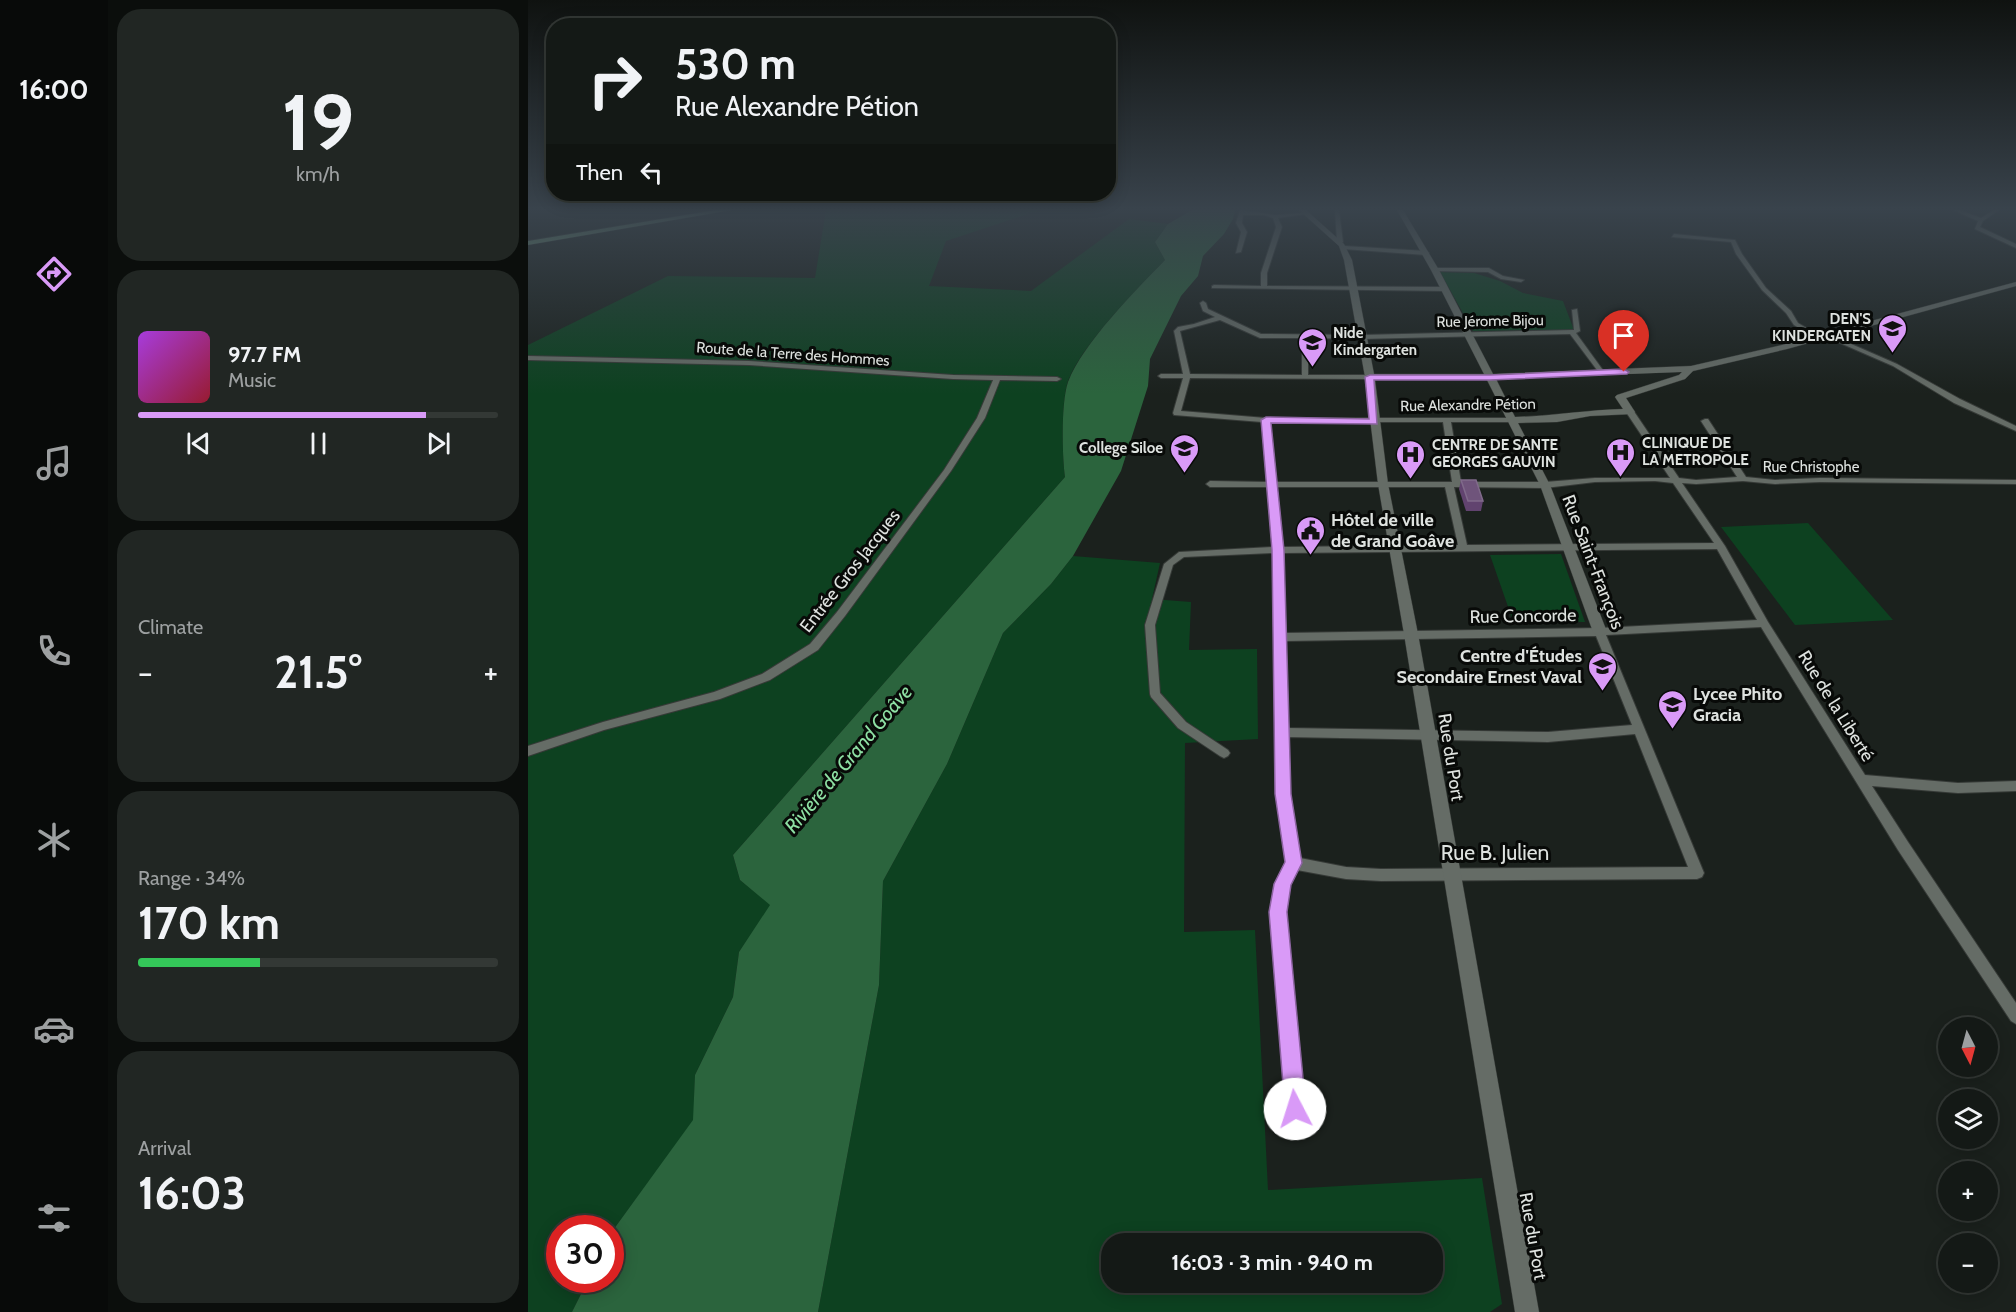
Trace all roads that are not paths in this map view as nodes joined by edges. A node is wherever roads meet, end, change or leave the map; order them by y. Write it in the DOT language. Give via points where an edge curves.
graph roads {
  1 [pos="1265,271"];
  2 [pos="1348,271"];
  3 [pos="1436,271"];
  4 [pos="1491,271"];
  5 [pos="1751,271"];
  6 [pos="1521,280"];
  7 [pos="2016,284"];
  8 [pos="1214,287"];
  9 [pos="1264,288"];
  10 [pos="1445,289"];
  11 [pos="1352,290"];
  12 [pos="1203,303"];
  13 [pos="1575,310"];
  14 [pos="1222,317"];
  15 [pos="1572,332"];
  16 [pos="1469,335"];
  17 [pos="1822,336"];
  18 [pos="1305,337"];
  19 [pos="1361,337"];
  20 [pos="528,358"];
  21 [pos="1691,369"];
  22 [pos="1602,373"];
  23 [pos="1161,376"];
  24 [pos="1305,376"];
  25 [pos="1187,377"];
  26 [pos="1370,377"];
  27 [pos="1490,377"];
  28 [pos="997,379"];
  29 [pos="1057,379"];
  30 [pos="1630,412"];
  31 [pos="1266,420"];
  32 [pos="1512,420"];
  33 [pos="1447,421"];
  34 [pos="1705,421"];
  35 [pos="1374,422"];
  36 [pos="2016,429"];
  37 [pos="1743,479"];
  38 [pos="1675,480"];
  39 [pos="2016,482"];
  40 [pos="1210,484"];
  41 [pos="1273,484"];
  42 [pos="1383,484"];
  43 [pos="1453,485"];
  44 [pos="1545,485"];
  45 [pos="1720,546"];
  46 [pos="1463,547"];
  47 [pos="1395,548"];
  48 [pos="1569,548"];
  49 [pos="1278,550"];
  50 [pos="1764,623"];
  51 [pos="1600,632"];
  52 [pos="1411,634"];
  53 [pos="1282,637"];
  54 [pos="1638,729"];
  55 [pos="1283,732"];
  56 [pos="1428,734"];
  57 [pos="528,751"];
  58 [pos="1224,753"];
  59 [pos="1861,780"];
  60 [pos="2016,786"];
  61 [pos="1294,863"];
  62 [pos="1451,873"];
  63 [pos="1697,873"];
  64 [pos="2016,1016"];
  65 [pos="1295,1109"];
  66 [pos="1527,1312"];
  1 -- 9 [label="street"];
  2 -- 11 [label="street, Rue du Port"];
  3 -- 10 [label="street, Rue Saint-François"];
  4 -- 6 [label="street" via="1501,278"];
  5 -- 17 [label="street" via="1776,303 1790,312 1796,324"];
  7 -- 17 [label="street"];
  8 -- 9 [label="street"];
  9 -- 11 [label="street"];
  10 -- 11 [label="street"];
  10 -- 16 [label="street, Rue Saint-François"];
  11 -- 19 [label="street, Rue du Port"];
  12 -- 14 [label="street, Rue Jérome Bijou" via="1205,310"];
  13 -- 15 [label="street" via="1577,331"];
  14 -- 18 [label="street, Rue Jérome Bijou" via="1260,336"];
  14 -- 25 [label="street" via="1177,331"];
  15 -- 16 [label="street, Rue Jérome Bijou"];
  15 -- 22 [label="street"];
  16 -- 19 [label="street, Rue Jérome Bijou"];
  16 -- 27 [label="street, Rue Saint-François"];
  17 -- 21 [label="street"];
  17 -- 36 [label="street" via="1895,365"];
  18 -- 19 [label="street, Rue Jérome Bijou"];
  18 -- 24 [label="street"];
  19 -- 26 [label="street, Rue du Port"];
  20 -- 28 [label="street, Route de la Terre des Hommes" via="748,363"];
  21 -- 22 [label="street"];
  21 -- 30 [label="street" via="1682,377 1620,397"];
  22 -- 27 [label="street"];
  23 -- 25 [label="street"];
  24 -- 25 [label="street"];
  24 -- 26 [label="street"];
  25 -- 31 [label="street, Rue Alexandre Pétion" via="1177,412"];
  26 -- 27 [label="street"];
  26 -- 35 [label="street, Rue du Port"];
  27 -- 32 [label="street, Rue Saint-François"];
  28 -- 29 [label="street, Route de la Terre des Hommes"];
  28 -- 57 [label="street, Entrée Gros Jacques" via="981,418 947,471 814,646 766,677 716,696"];
  30 -- 32 [label="street, Rue Alexandre Pétion"];
  30 -- 38 [label="street, Rue de la Liberté"];
  31 -- 35 [label="street, Rue Alexandre Pétion"];
  31 -- 41 [label="street"];
  32 -- 33 [label="street, Rue Alexandre Pétion"];
  32 -- 44 [label="street, Rue Saint-François"];
  33 -- 35 [label="street, Rue Alexandre Pétion"];
  33 -- 43 [label="street"];
  34 -- 37 [label="street"];
  35 -- 42 [label="street, Rue du Port"];
  37 -- 38 [label="street, Rue Christophe"];
  37 -- 39 [label="street, Rue Christophe"];
  38 -- 44 [label="street, Rue Christophe" via="1595,480"];
  38 -- 45 [label="street, Rue de la Liberté"];
  40 -- 41 [label="street, Rue Christophe"];
  41 -- 42 [label="street, Rue Christophe"];
  41 -- 49 [label="street"];
  42 -- 43 [label="street, Rue Christophe"];
  42 -- 47 [label="street, Rue du Port"];
  43 -- 44 [label="street, Rue Christophe"];
  43 -- 46 [label="street"];
  44 -- 48 [label="street, Rue Saint-François"];
  45 -- 48 [label="street"];
  45 -- 50 [label="street, Rue de la Liberté"];
  46 -- 47 [label="street"];
  46 -- 48 [label="street"];
  47 -- 49 [label="street"];
  47 -- 52 [label="street, Rue du Port"];
  48 -- 51 [label="street, Rue Saint-François"];
  49 -- 53 [label="street"];
  49 -- 58 [label="street" via="1182,554 1169,564 1150,626 1155,694 1182,726"];
  50 -- 51 [label="street, Rue Concorde"];
  50 -- 59 [label="street, Rue de la Liberté"];
  51 -- 52 [label="street, Rue Concorde"];
  51 -- 54 [label="street, Rue Saint-François"];
  52 -- 53 [label="street, Rue Concorde"];
  52 -- 56 [label="street, Rue du Port"];
  53 -- 55 [label="street"];
  54 -- 56 [label="street" via="1548,737"];
  54 -- 63 [label="street, Rue Saint-François"];
  55 -- 56 [label="street"];
  55 -- 61 [label="street" via="1283,794"];
  56 -- 62 [label="street, Rue du Port"];
  59 -- 60 [label="street" via="1959,788"];
  59 -- 64 [label="street, Rue de la Liberté"];
  61 -- 62 [label="street, Rue B. Julien" via="1346,873"];
  61 -- 65 [label="street" via="1282,884 1278,912"];
  62 -- 63 [label="street, Rue B. Julien"];
  62 -- 66 [label="street, Rue du Port"];
}
